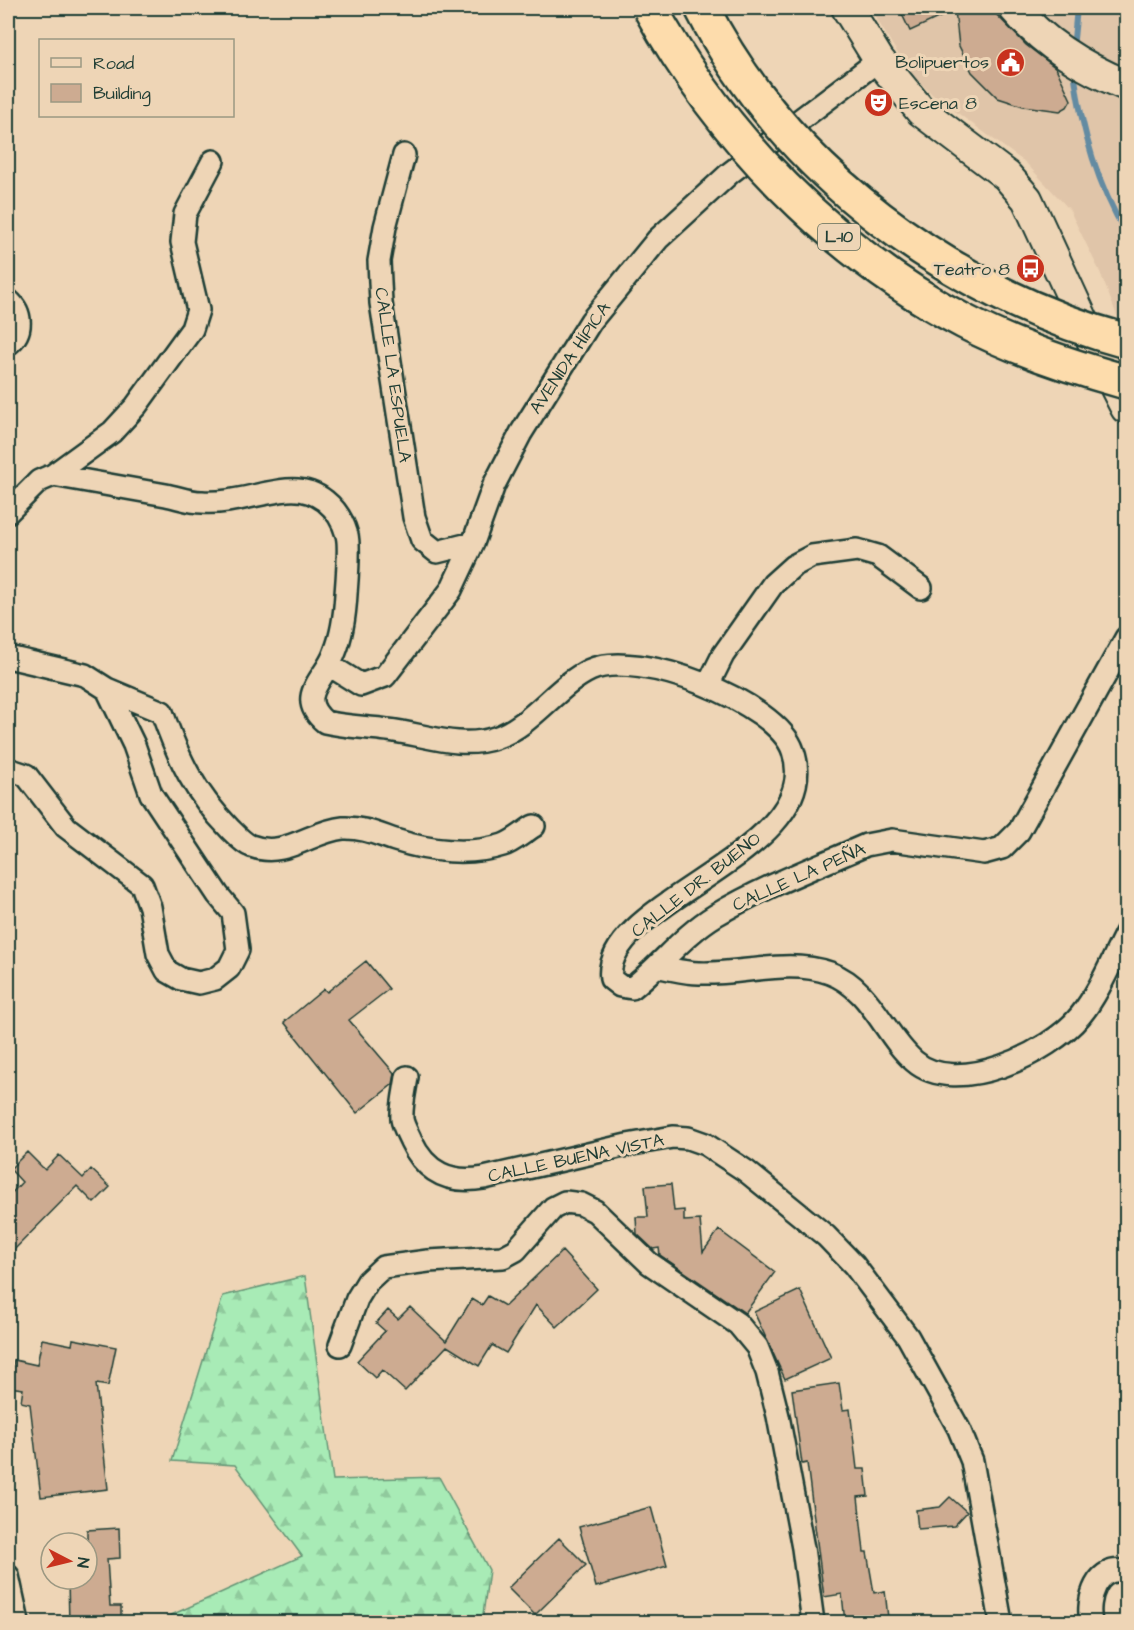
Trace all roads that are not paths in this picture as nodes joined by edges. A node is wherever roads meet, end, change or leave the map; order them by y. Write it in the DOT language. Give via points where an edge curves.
graph roads {
  1 [pos="650,8"];
  2 [pos="702,8"];
  3 [pos="847,8"];
  4 [pos="1014,8"];
  5 [pos="879,60"];
  6 [pos="1113,79"];
  7 [pos="404,155"];
  8 [pos="213,161"];
  9 [pos="8,300"];
  10 [pos="1126,341"];
  11 [pos="8,344"];
  12 [pos="1126,382"];
  13 [pos="1126,408"];
  14 [pos="53,475"];
  15 [pos="8,512"];
  16 [pos="473,543"];
  17 [pos="921,588"];
  18 [pos="1126,638"];
  19 [pos="8,657"];
  20 [pos="329,665"];
  21 [pos="708,685"];
  22 [pos="107,689"];
  23 [pos="8,769"];
  24 [pos="534,826"];
  25 [pos="1126,933"];
  26 [pos="659,967"];
  27 [pos="407,1077"];
  28 [pos="339,1345"];
  29 [pos="1126,1572"];
  30 [pos="8,1576"];
  31 [pos="18,1623"];
  32 [pos="813,1623"];
  33 [pos="1001,1623"];
  34 [pos="1091,1623"];
  1 -- 12 [label="highway, L-10, bridge" via="709,101 808,210 839,237 963,322 1013,344"];
  2 -- 10 [label="highway, L-10, bridge" via="732,60 775,116 835,182 946,264 1004,297 1079,329"];
  3 -- 5 [label="street"];
  4 -- 6 [label="street" via="1054,47"];
  5 -- 13 [label="street" via="921,111 1007,177 1027,199"];
  5 -- 16 [label="street, AVENIDA HÍPICA" via="730,173 658,239 591,321 557,373 494,485"];
  7 -- 16 [label="street, CALLE LA ESPUELA" via="379,261 381,303 414,517 422,540 438,552"];
  8 -- 14 [label="street" via="184,214 182,242 198,310 192,329 136,406 111,432"];
  9 -- 11 [label="street" via="16,308 20,326"];
  14 -- 15 [label="street" via="39,481"];
  14 -- 20 [label="street" via="200,502 234,501 287,490 305,490 320,496 332,506 347,535 346,593 335,653"];
  16 -- 20 [label="street, AVENIDA HÍPICA" via="451,590 385,676 361,685"];
  17 -- 21 [label="street" via="878,556 857,550 812,556 773,584 723,654"];
  18 -- 26 [label="street, CALLE LA PEÑA" via="1018,831 1002,848 984,853 892,840 867,845 715,916 669,953"];
  19 -- 22 [label="street" via="85,675"];
  20 -- 21 [label="street, CALLE DR. BUENO" via="310,703 325,722 465,743 495,738 519,727 591,670 633,667"];
  21 -- 26 [label="street, CALLE DR. BUENO" via="773,722 790,742 798,764 796,786 787,804 753,844 633,932 614,953 609,967 611,979 632,988"];
  22 -- 23 [label="street" via="134,745 151,794 233,913 238,950 229,968 215,979 199,983 167,971 158,954 142,885 66,827 26,775"];
  22 -- 24 [label="street" via="162,712 180,761 211,809 250,846 292,847 342,828 370,830 428,848 461,852 504,845"];
  25 -- 26 [label="street" via="1080,1017 1049,1041 1000,1068 963,1077 915,1063 875,1009 831,974 768,968 699,973"];
  27 -- 33 [label="street, CALLE BUENA VISTA" via="402,1121 419,1156 441,1175 464,1181 627,1145 688,1138 705,1144 746,1172 826,1236 854,1265 902,1328 959,1429 972,1461"];
  28 -- 32 [label="street" via="357,1299 383,1267 503,1257 516,1250 553,1208 565,1202 595,1211 649,1263 738,1324 757,1347 778,1416"];
  29 -- 34 [label="street" via="1108,1573 1095,1584 1090,1599"];
  30 -- 31 [label="street"];
}
